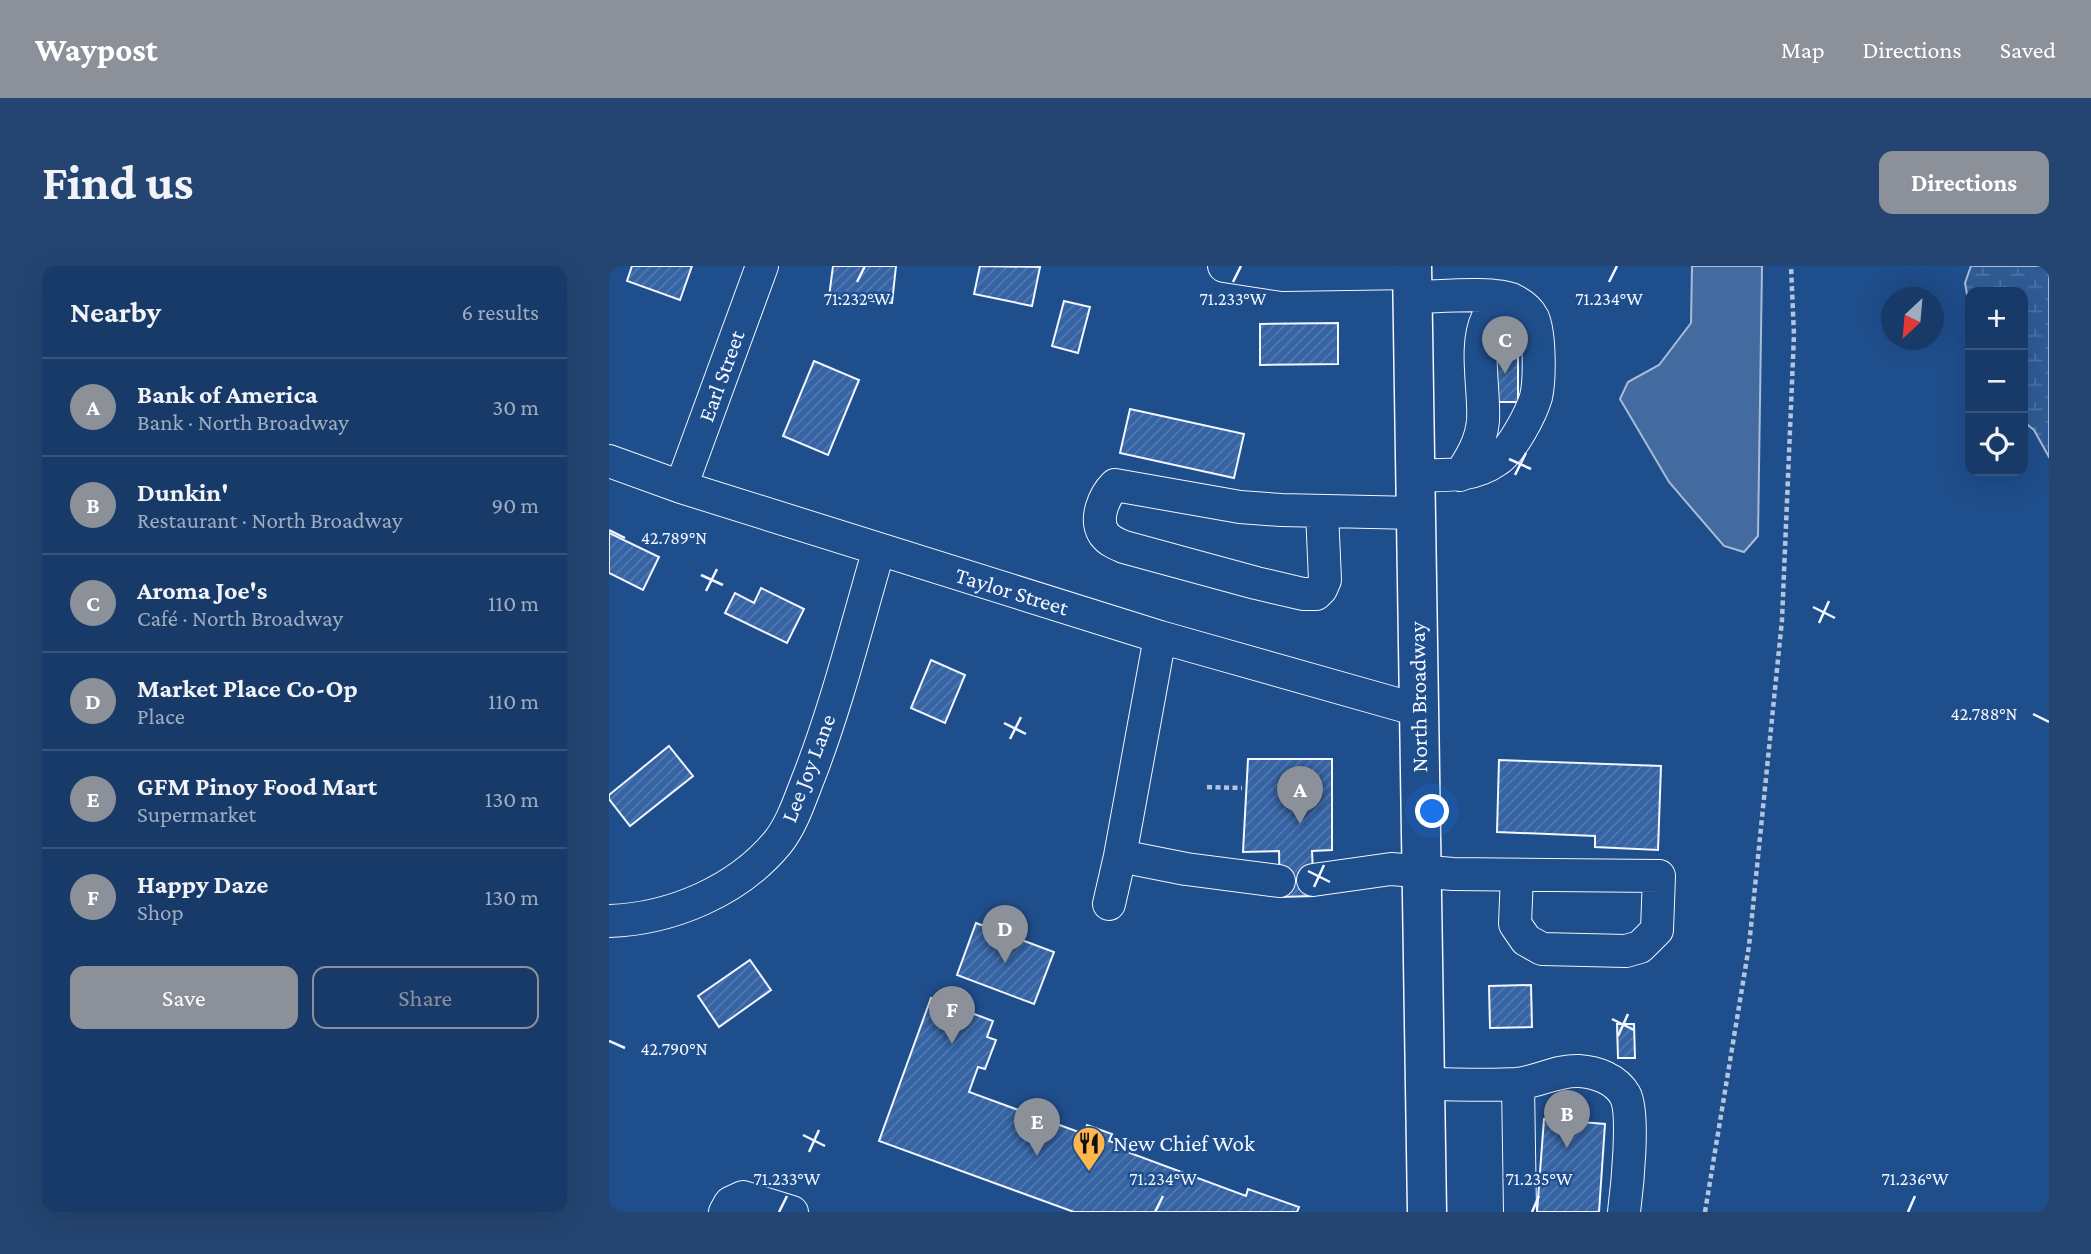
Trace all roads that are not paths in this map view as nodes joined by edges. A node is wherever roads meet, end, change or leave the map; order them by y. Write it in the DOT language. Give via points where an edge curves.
graph roads {
  1 [pos="762,266"];
  2 [pos="1224,266"];
  3 [pos="1412,279"];
  4 [pos="1511,299"];
  5 [pos="609,461"];
  6 [pos="1415,475"];
  7 [pos="1460,475"];
  8 [pos="681,487"];
  9 [pos="1322,512"];
  10 [pos="1416,513"];
  11 [pos="879,549"];
  12 [pos="1160,637"];
  13 [pos="1418,710"];
  14 [pos="1120,856"];
  15 [pos="1422,872"];
  16 [pos="1517,875"];
  17 [pos="1314,880"];
  18 [pos="1279,881"];
  19 [pos="1109,904"];
  20 [pos="609,921"];
  21 [pos="1425,1084"];
  22 [pos="1518,1084"];
  23 [pos="725,1212"];
  24 [pos="792,1212"];
  25 [pos="1427,1212"];
  26 [pos="1520,1212"];
  27 [pos="1624,1212"];
  1 -- 8 [label="street, Earl Street"];
  2 -- 3 [label="street" via="1283,275"];
  3 -- 4 [label="street"];
  3 -- 6 [label="main road, North Broadway"];
  4 -- 7 [label="street" via="1499,304 1486,320 1482,429"];
  4 -- 7 [label="street" via="1532,315 1537,327 1537,394 1500,458 1477,472"];
  5 -- 8 [label="street, Taylor Street"];
  6 -- 7 [label="street"];
  6 -- 10 [label="main road, North Broadway"];
  8 -- 11 [label="street, Taylor Street"];
  9 -- 9 [label="street" via="1240,506 1115,485 1104,502 1100,524 1103,533 1124,547 1315,594 1325,580"];
  9 -- 10 [label="street"];
  10 -- 13 [label="main road, North Broadway"];
  11 -- 12 [label="street, Taylor Street"];
  11 -- 20 [label="street, Lee Joy Lane" via="819,749 779,841 741,877 708,896 648,917"];
  12 -- 13 [label="street, Taylor Street"];
  12 -- 14 [label="street"];
  13 -- 15 [label="main road, North Broadway"];
  14 -- 18 [label="street"];
  14 -- 19 [label="street"];
  15 -- 16 [label="street"];
  15 -- 17 [label="street" via="1391,869"];
  15 -- 21 [label="main road, North Broadway"];
  16 -- 16 [label="street" via="1659,876 1657,930 1640,947 1626,951 1542,949 1525,940 1515,924"];
  21 -- 22 [label="street"];
  21 -- 25 [label="main road, North Broadway"];
  22 -- 26 [label="street"];
  22 -- 27 [label="street" via="1578,1071 1599,1074 1626,1096"];
  23 -- 24 [label="street" via="730,1203 743,1197"];
}
